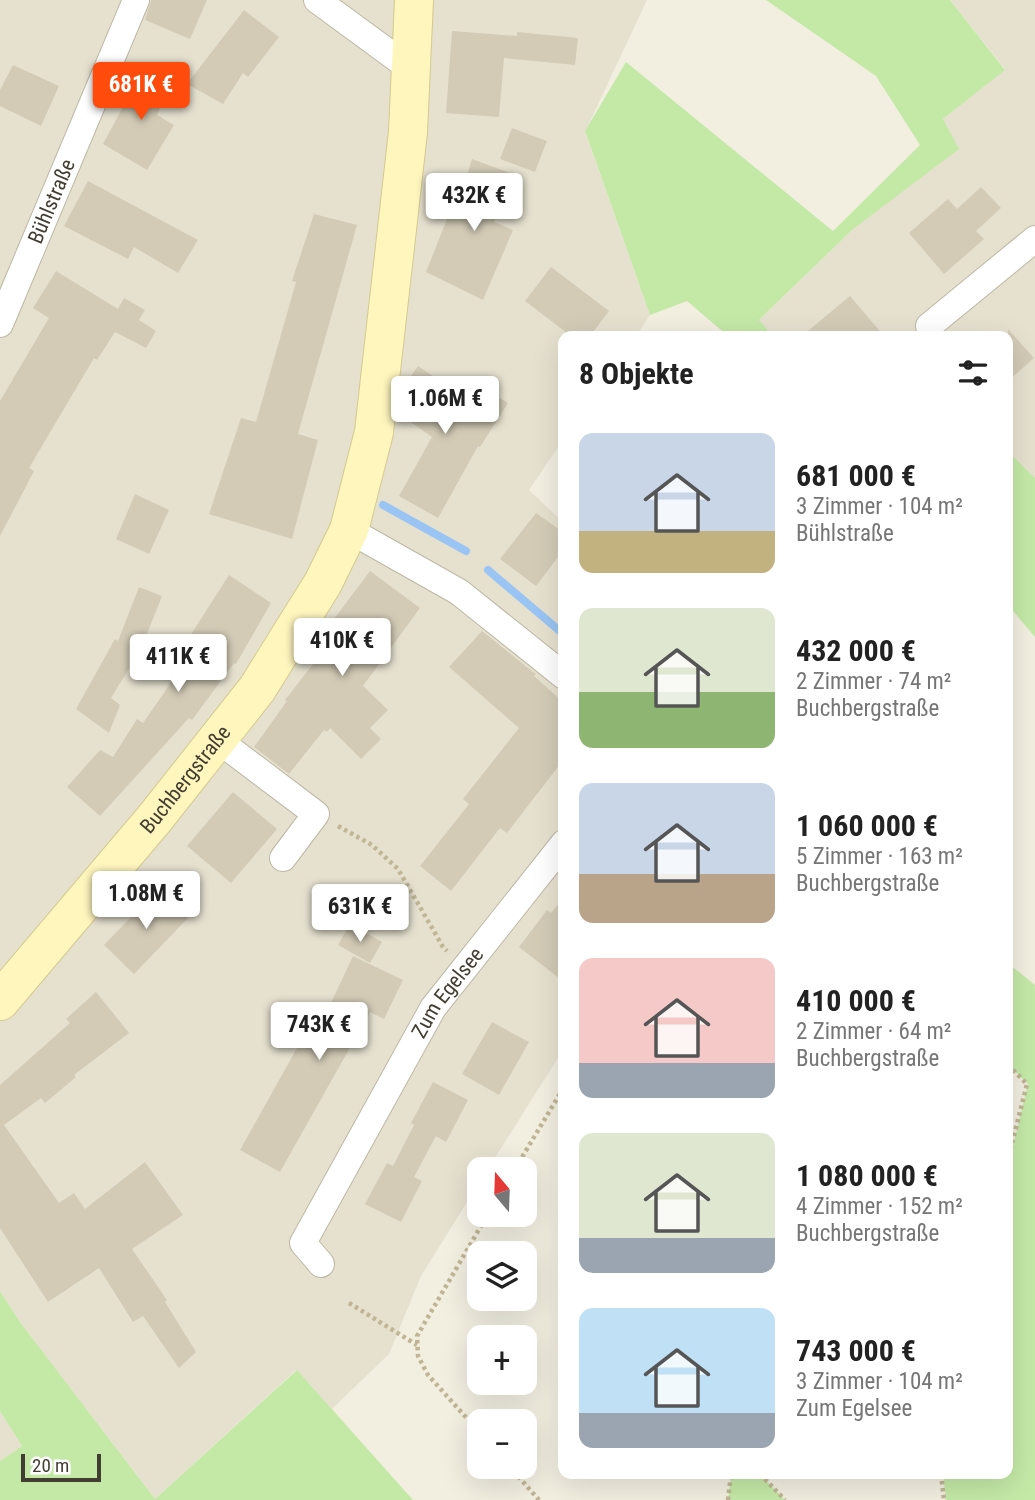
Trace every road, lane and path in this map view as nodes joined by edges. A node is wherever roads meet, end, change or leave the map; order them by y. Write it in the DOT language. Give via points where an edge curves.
graph roads {
  1 [pos="136,0"];
  2 [pos="317,0"];
  3 [pos="414,0"];
  4 [pos="411,69"];
  5 [pos="1035,239"];
  6 [pos="0,324"];
  7 [pos="929,326"];
  8 [pos="349,530"];
  9 [pos="558,671"];
  10 [pos="218,740"];
  11 [pos="316,814"];
  12 [pos="558,851"];
  13 [pos="283,858"];
  14 [pos="466,966"];
  15 [pos="0,1001"];
  16 [pos="1013,1070"];
  17 [pos="558,1097"];
  18 [pos="1013,1139"];
  19 [pos="522,1157"];
  20 [pos="480,1227"];
  21 [pos="321,1264"];
  22 [pos="349,1303"];
  23 [pos="418,1346"];
  24 [pos="467,1418"];
  25 [pos="520,1479"];
  26 [pos="730,1479"];
  27 [pos="765,1479"];
  28 [pos="942,1479"];
  29 [pos="538,1500"];
  30 [pos="728,1500"];
  31 [pos="785,1500"];
  32 [pos="944,1500"];
  1 -- 6 [label="street, Bühlstraße"];
  2 -- 4 [label="street"];
  3 -- 4 [label="main road, Buchbergstraße"];
  4 -- 8 [label="main road, Buchbergstraße" via="374,432"];
  5 -- 7 [label="street"];
  8 -- 9 [label="street" via="460,592"];
  8 -- 10 [label="main road, Buchbergstraße" via="323,583 257,689"];
  10 -- 11 [label="street"];
  10 -- 15 [label="main road, Buchbergstraße"];
  11 -- 13 [label="street"];
  11 -- 14 [label="path" via="372,845 398,869 443,947"];
  12 -- 14 [label="street, Zum Egelsee"];
  14 -- 21 [label="street, Zum Egelsee" via="433,1008 303,1243"];
  16 -- 18 [label="path" via="1027,1084"];
  17 -- 19 [label="path"];
  20 -- 23 [label="path" via="417,1336"];
  22 -- 23 [label="path"];
  23 -- 24 [label="path" via="428,1375"];
  25 -- 29 [label="path"];
  26 -- 30 [label="path"];
  27 -- 31 [label="path"];
  28 -- 32 [label="path"];
}
